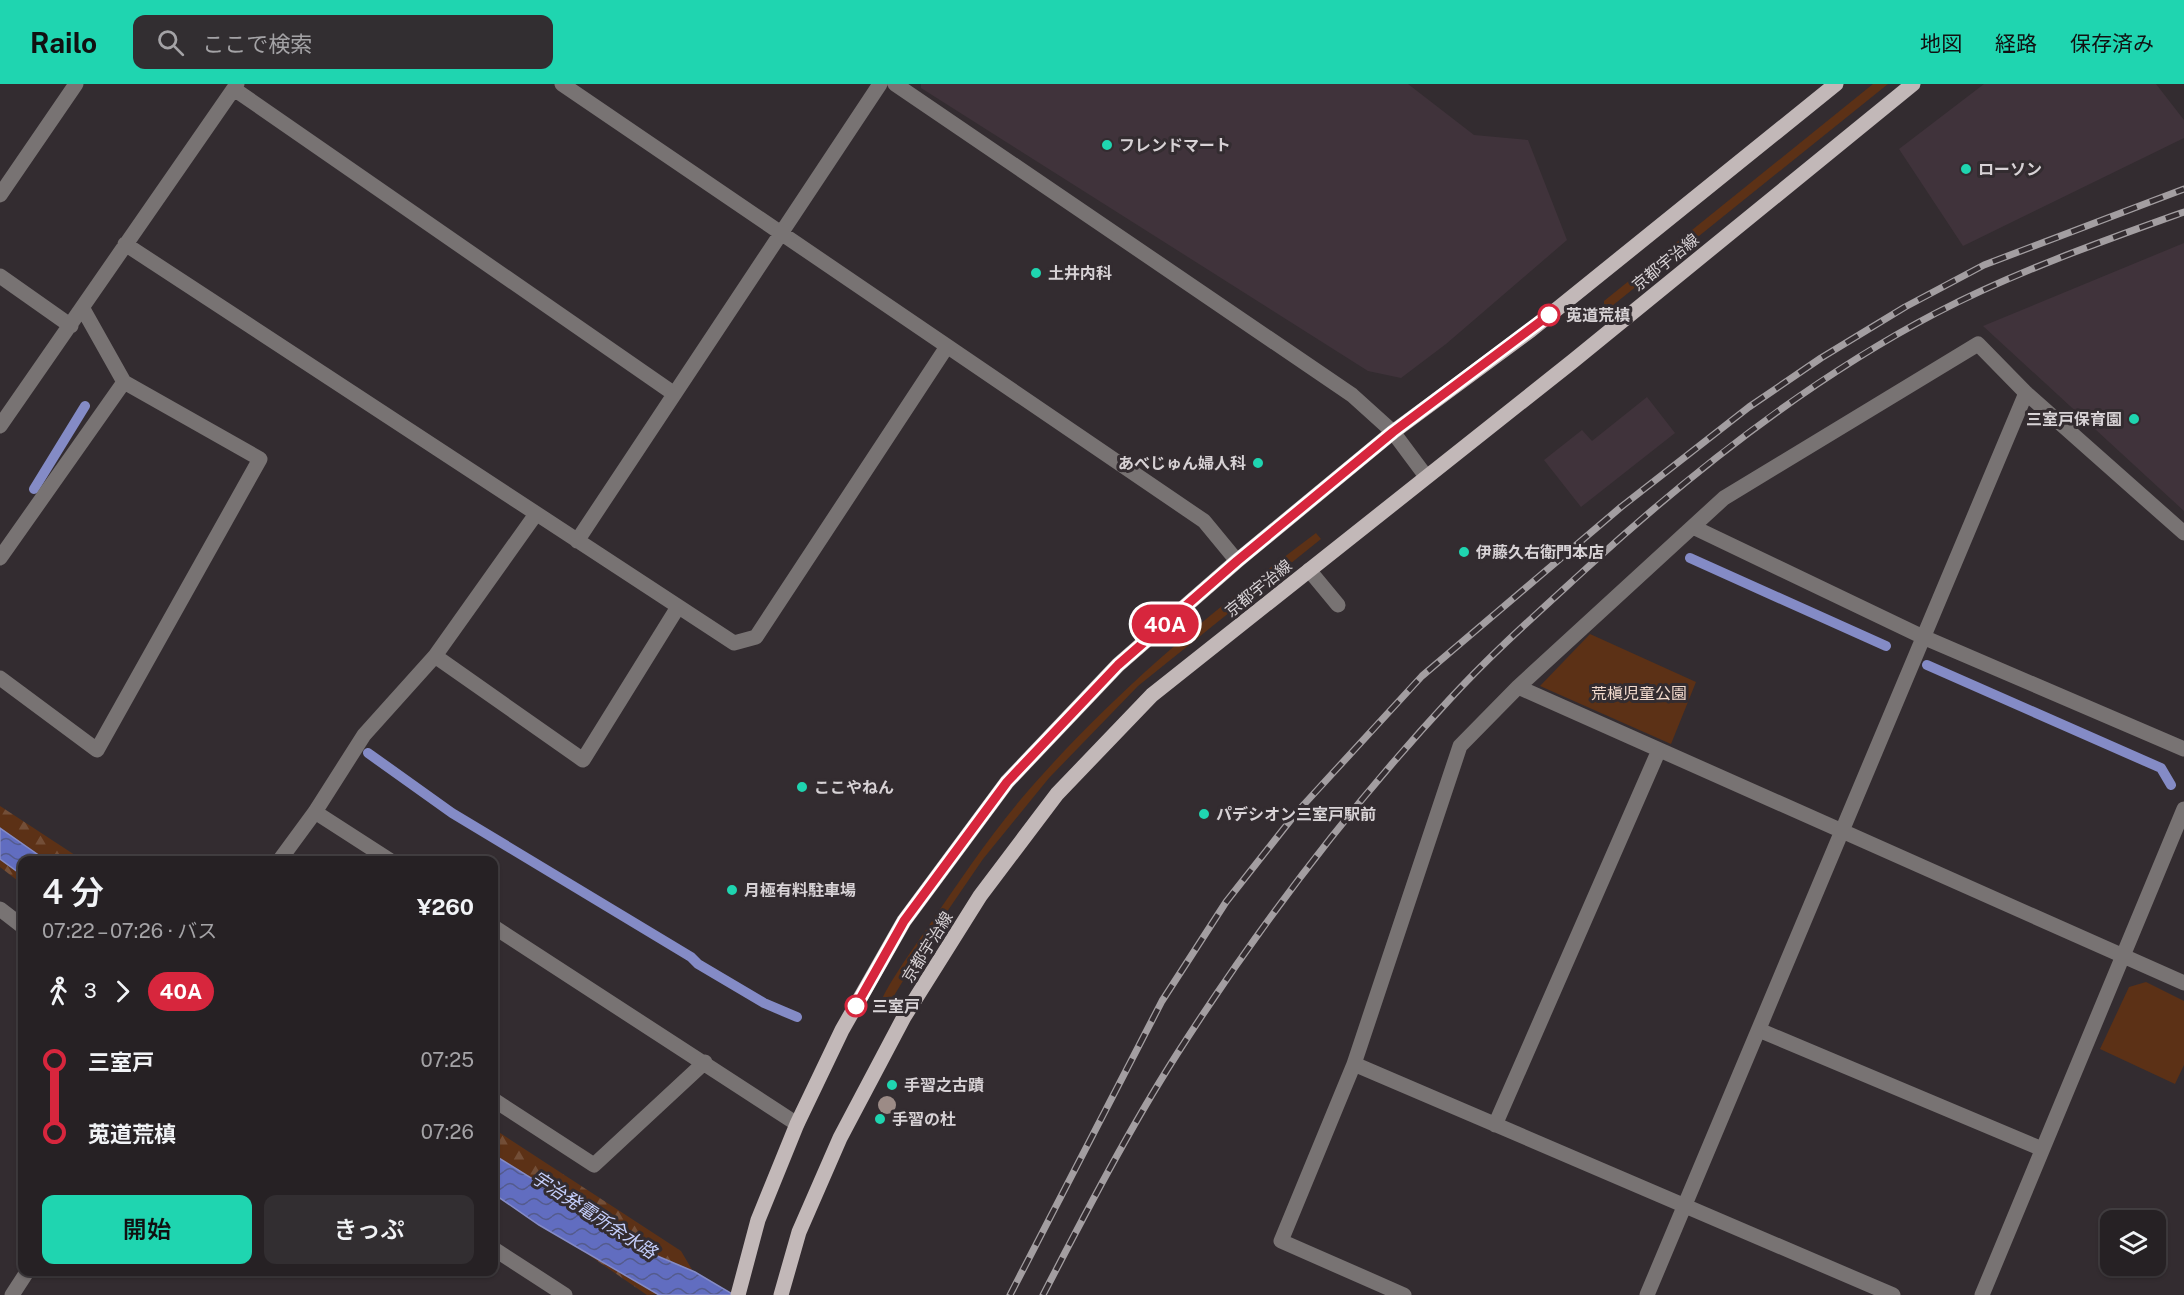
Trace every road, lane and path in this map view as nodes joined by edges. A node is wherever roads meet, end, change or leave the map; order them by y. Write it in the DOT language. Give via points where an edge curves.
graph roads {
  1 [pos="76,84"];
  2 [pos="562,84"];
  3 [pos="880,84"];
  4 [pos="895,84"];
  5 [pos="1836,84"];
  6 [pos="1913,84"];
  7 [pos="236,87"];
  8 [pos="0,195"];
  9 [pos="783,232"];
  10 [pos="125,244"];
  11 [pos="0,276"];
  12 [pos="82,309"];
  13 [pos="71,326"];
  14 [pos="946,348"];
  15 [pos="124,382"];
  16 [pos="673,393"];
  17 [pos="2026,393"];
  18 [pos="0,426"];
  19 [pos="1393,432"];
  20 [pos="1425,475"];
  21 [pos="536,514"];
  22 [pos="1693,527"];
  23 [pos="2184,533"];
  24 [pos="577,542"];
  25 [pos="0,558"];
  26 [pos="1237,561"];
  27 [pos="1309,570"];
  28 [pos="1338,605"];
  29 [pos="678,607"];
  30 [pos="1923,637"];
  31 [pos="435,656"];
  32 [pos="0,678"];
  33 [pos="1518,687"];
  34 [pos="2184,749"];
  35 [pos="1659,750"];
  36 [pos="2184,810"];
  37 [pos="315,812"];
  38 [pos="1842,831"];
  39 [pos="283,856"];
  40 [pos="383,856"];
  41 [pos="0,909"];
  42 [pos="18,923"];
  43 [pos="498,930"];
  44 [pos="2123,956"];
  45 [pos="2184,983"];
  46 [pos="1759,1030"];
  47 [pos="705,1062"];
  48 [pos="1354,1065"];
  49 [pos="498,1103"];
  50 [pos="797,1124"];
  51 [pos="1495,1125"];
  52 [pos="2042,1149"];
  53 [pos="1684,1206"];
  54 [pos="498,1252"];
  55 [pos="24,1276"];
  56 [pos="739,1289"];
  57 [pos="12,1295"];
  58 [pos="565,1295"];
  59 [pos="782,1295"];
  60 [pos="1404,1295"];
  61 [pos="1647,1295"];
  62 [pos="1893,1295"];
  63 [pos="1982,1295"];
  1 -- 8 [label="street"];
  2 -- 9 [label="street"];
  3 -- 9 [label="street"];
  4 -- 19 [label="street" via="1352,395"];
  5 -- 19 [label="main road, 京都宇治線" via="1531,330"];
  6 -- 20 [label="main road, 京都宇治線" via="1573,361"];
  7 -- 10 [label="street"];
  7 -- 16 [label="street"];
  9 -- 14 [label="street"];
  9 -- 16 [label="street"];
  10 -- 12 [label="street"];
  10 -- 21 [label="street"];
  11 -- 13 [label="street"];
  12 -- 13 [label="street"];
  12 -- 15 [label="street"];
  13 -- 18 [label="street"];
  14 -- 26 [label="street" via="1204,521"];
  14 -- 29 [label="street" via="756,637 734,644"];
  15 -- 25 [label="street"];
  15 -- 32 [label="street" via="260,459 97,750"];
  16 -- 24 [label="street"];
  17 -- 22 [label="street" via="1978,344 1724,498"];
  17 -- 23 [label="street"];
  17 -- 30 [label="street"];
  19 -- 20 [label="street"];
  19 -- 26 [label="main road, 京都宇治線"];
  20 -- 27 [label="main road, 京都宇治線"];
  21 -- 24 [label="street"];
  21 -- 31 [label="street"];
  22 -- 30 [label="street"];
  22 -- 33 [label="street"];
  24 -- 29 [label="street"];
  26 -- 50 [label="main road, 京都宇治線" via="1118,665 1007,782 904,921 842,1030"];
  27 -- 28 [label="street"];
  27 -- 59 [label="main road, 京都宇治線" via="1152,695 1057,795 980,896 904,1017 840,1138 800,1232"];
  29 -- 31 [label="street" via="583,760"];
  30 -- 34 [label="street"];
  30 -- 38 [label="street"];
  31 -- 37 [label="street" via="364,735"];
  33 -- 35 [label="street"];
  33 -- 48 [label="street" via="1460,746"];
  35 -- 38 [label="street"];
  35 -- 51 [label="street"];
  36 -- 44 [label="street"];
  37 -- 39 [label="street"];
  37 -- 40 [label="street"];
  38 -- 44 [label="street"];
  38 -- 46 [label="street"];
  41 -- 42 [label="street"];
  43 -- 47 [label="street"];
  44 -- 45 [label="street"];
  44 -- 52 [label="street"];
  46 -- 52 [label="street"];
  46 -- 53 [label="street"];
  47 -- 49 [label="street" via="594,1165"];
  47 -- 50 [label="street"];
  48 -- 51 [label="street"];
  48 -- 60 [label="street" via="1281,1241"];
  50 -- 56 [label="main road, 京都宇治線" via="758,1220"];
  51 -- 53 [label="street"];
  52 -- 63 [label="street"];
  53 -- 61 [label="street"];
  53 -- 62 [label="street"];
  54 -- 58 [label="street"];
  55 -- 57 [label="street"];
}
